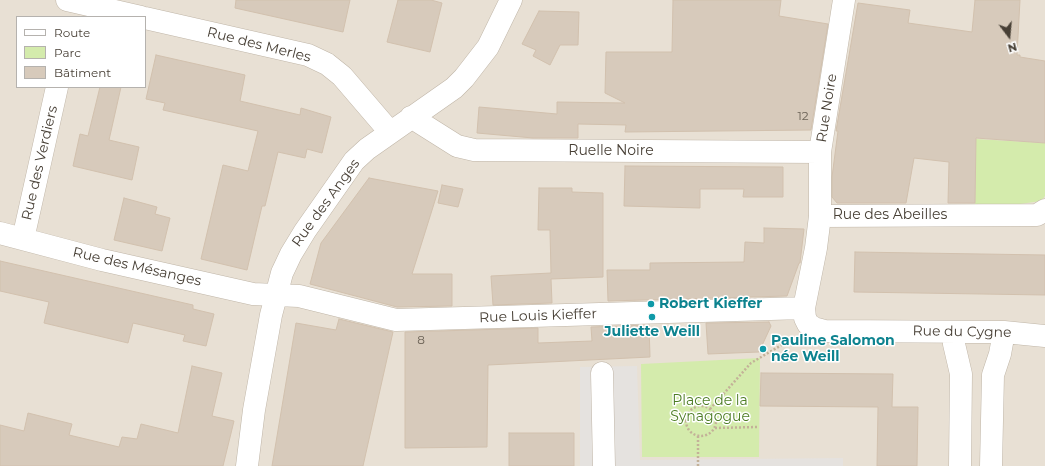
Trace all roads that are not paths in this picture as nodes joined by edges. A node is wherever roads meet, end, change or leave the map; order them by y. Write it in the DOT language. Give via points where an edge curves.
graph roads {
  1 [pos="511,0"];
  2 [pos="844,0"];
  3 [pos="72,6"];
  4 [pos="135,16"];
  5 [pos="146,18"];
  6 [pos="57,88"];
  7 [pos="411,117"];
  8 [pos="390,132"];
  9 [pos="820,152"];
  10 [pos="1045,210"];
  11 [pos="820,216"];
  12 [pos="0,233"];
  13 [pos="23,239"];
  14 [pos="276,296"];
  15 [pos="806,316"];
  16 [pos="955,332"];
  17 [pos="1004,332"];
  18 [pos="1045,336"];
  19 [pos="602,373"];
  20 [pos="247,466"];
  21 [pos="604,466"];
  22 [pos="960,466"];
  23 [pos="991,466"];
  1 -- 7 [label="street, Rue des Anges" via="488,47 464,78 454,88"];
  2 -- 9 [label="street, Rue Noire"];
  3 -- 4 [label="street"];
  5 -- 8 [label="street, Rue des Merles" via="308,56 327,64 342,76"];
  6 -- 13 [label="street, Rue des Verdiers"];
  7 -- 8 [label="street, Rue des Anges"];
  7 -- 9 [label="street, Ruelle Noire" via="457,146 474,150"];
  8 -- 14 [label="street, Rue des Anges" via="354,161 329,195 291,254 282,273"];
  9 -- 11 [label="street, Rue Noire"];
  10 -- 11 [label="street, Rue des Abeilles" via="1037,215"];
  11 -- 15 [label="street, Rue des Abeilles"];
  12 -- 13 [label="street, Rue des Mésanges"];
  13 -- 14 [label="street, Rue des Mésanges" via="253,294"];
  14 -- 15 [label="street, Rue Louis Kieffer" via="299,296 396,320"];
  14 -- 20 [label="street, Rue des Anges" via="254,410"];
  15 -- 16 [label="street, Rue du Cygne" via="814,328 825,331"];
  16 -- 17 [label="street, Rue du Cygne"];
  16 -- 22 [label="street" via="954,344 961,374"];
  17 -- 18 [label="street, Rue du Cygne"];
  17 -- 23 [label="street" via="993,375"];
  19 -- 21 [label="street"];
}
